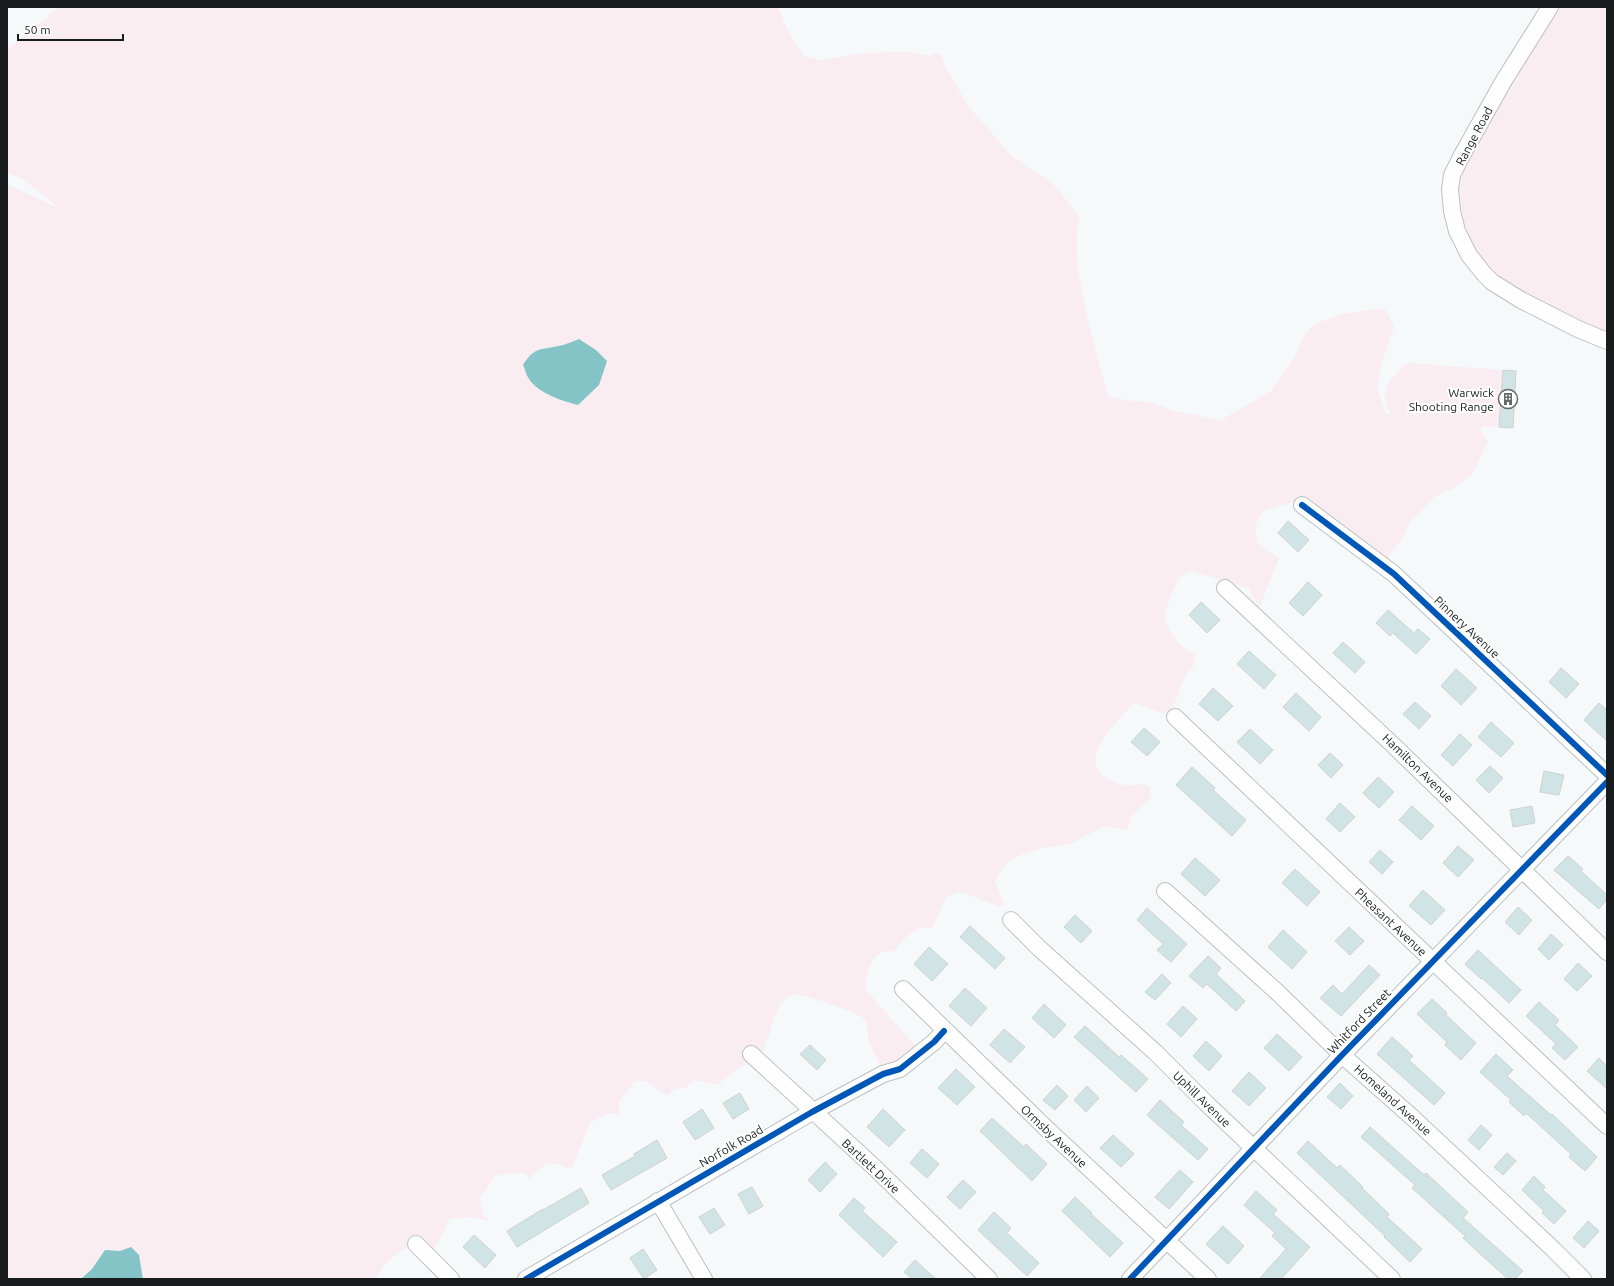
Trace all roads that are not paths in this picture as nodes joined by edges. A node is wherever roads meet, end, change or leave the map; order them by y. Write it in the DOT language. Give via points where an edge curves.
graph roads {
  1 [pos="1550,7"];
  2 [pos="1607,341"];
  3 [pos="1302,506"];
  4 [pos="1225,588"];
  5 [pos="1175,717"];
  6 [pos="1607,775"];
  7 [pos="1607,782"];
  8 [pos="1521,869"];
  9 [pos="1165,890"];
  10 [pos="1011,920"];
  11 [pos="1607,952"];
  12 [pos="1433,961"];
  13 [pos="903,990"];
  14 [pos="944,1031"];
  15 [pos="751,1054"];
  16 [pos="1342,1055"];
  17 [pos="812,1112"];
  18 [pos="1607,1126"];
  19 [pos="1253,1148"];
  20 [pos="658,1201"];
  21 [pos="1166,1240"];
  22 [pos="416,1244"];
  23 [pos="985,1278"];
  24 [pos="451,1279"];
  25 [pos="526,1279"];
  26 [pos="704,1279"];
  27 [pos="1130,1279"];
  28 [pos="1208,1279"];
  29 [pos="1392,1279"];
  30 [pos="1582,1279"];
  1 -- 2 [label="street, Range Road" via="1503,82 1452,175 1452,211 1469,255 1492,282 1521,300"];
  3 -- 6 [label="street, Pinnery Avenue" via="1394,574"];
  4 -- 8 [label="street, Hamilton Avenue" via="1398,749"];
  5 -- 12 [label="street, Pheasant Avenue"];
  7 -- 8 [label="street, Whitford Street"];
  8 -- 11 [label="street, Hamilton Avenue"];
  8 -- 12 [label="street, Whitford Street"];
  9 -- 16 [label="street, Homeland Avenue"];
  10 -- 19 [label="street, Uphill Avenue" via="1155,1052"];
  12 -- 16 [label="street, Whitford Street"];
  12 -- 18 [label="street, Pheasant Avenue"];
  13 -- 14 [label="street, Ormsby Avenue"];
  14 -- 17 [label="street, Norfolk Road" via="900,1070 883,1074"];
  14 -- 21 [label="street, Ormsby Avenue"];
  15 -- 17 [label="street, Bartlett Drive"];
  16 -- 19 [label="street, Whitford Street"];
  16 -- 30 [label="street, Homeland Avenue" via="1480,1179"];
  17 -- 20 [label="street, Norfolk Road"];
  17 -- 23 [label="street, Bartlett Drive" via="874,1167"];
  19 -- 21 [label="street, Whitford Street"];
  19 -- 29 [label="street, Uphill Avenue"];
  20 -- 25 [label="street, Norfolk Road"];
  20 -- 26 [label="street"];
  21 -- 27 [label="street, Whitford Street"];
  21 -- 28 [label="street, Ormsby Avenue"];
  22 -- 24 [label="street"];
}
